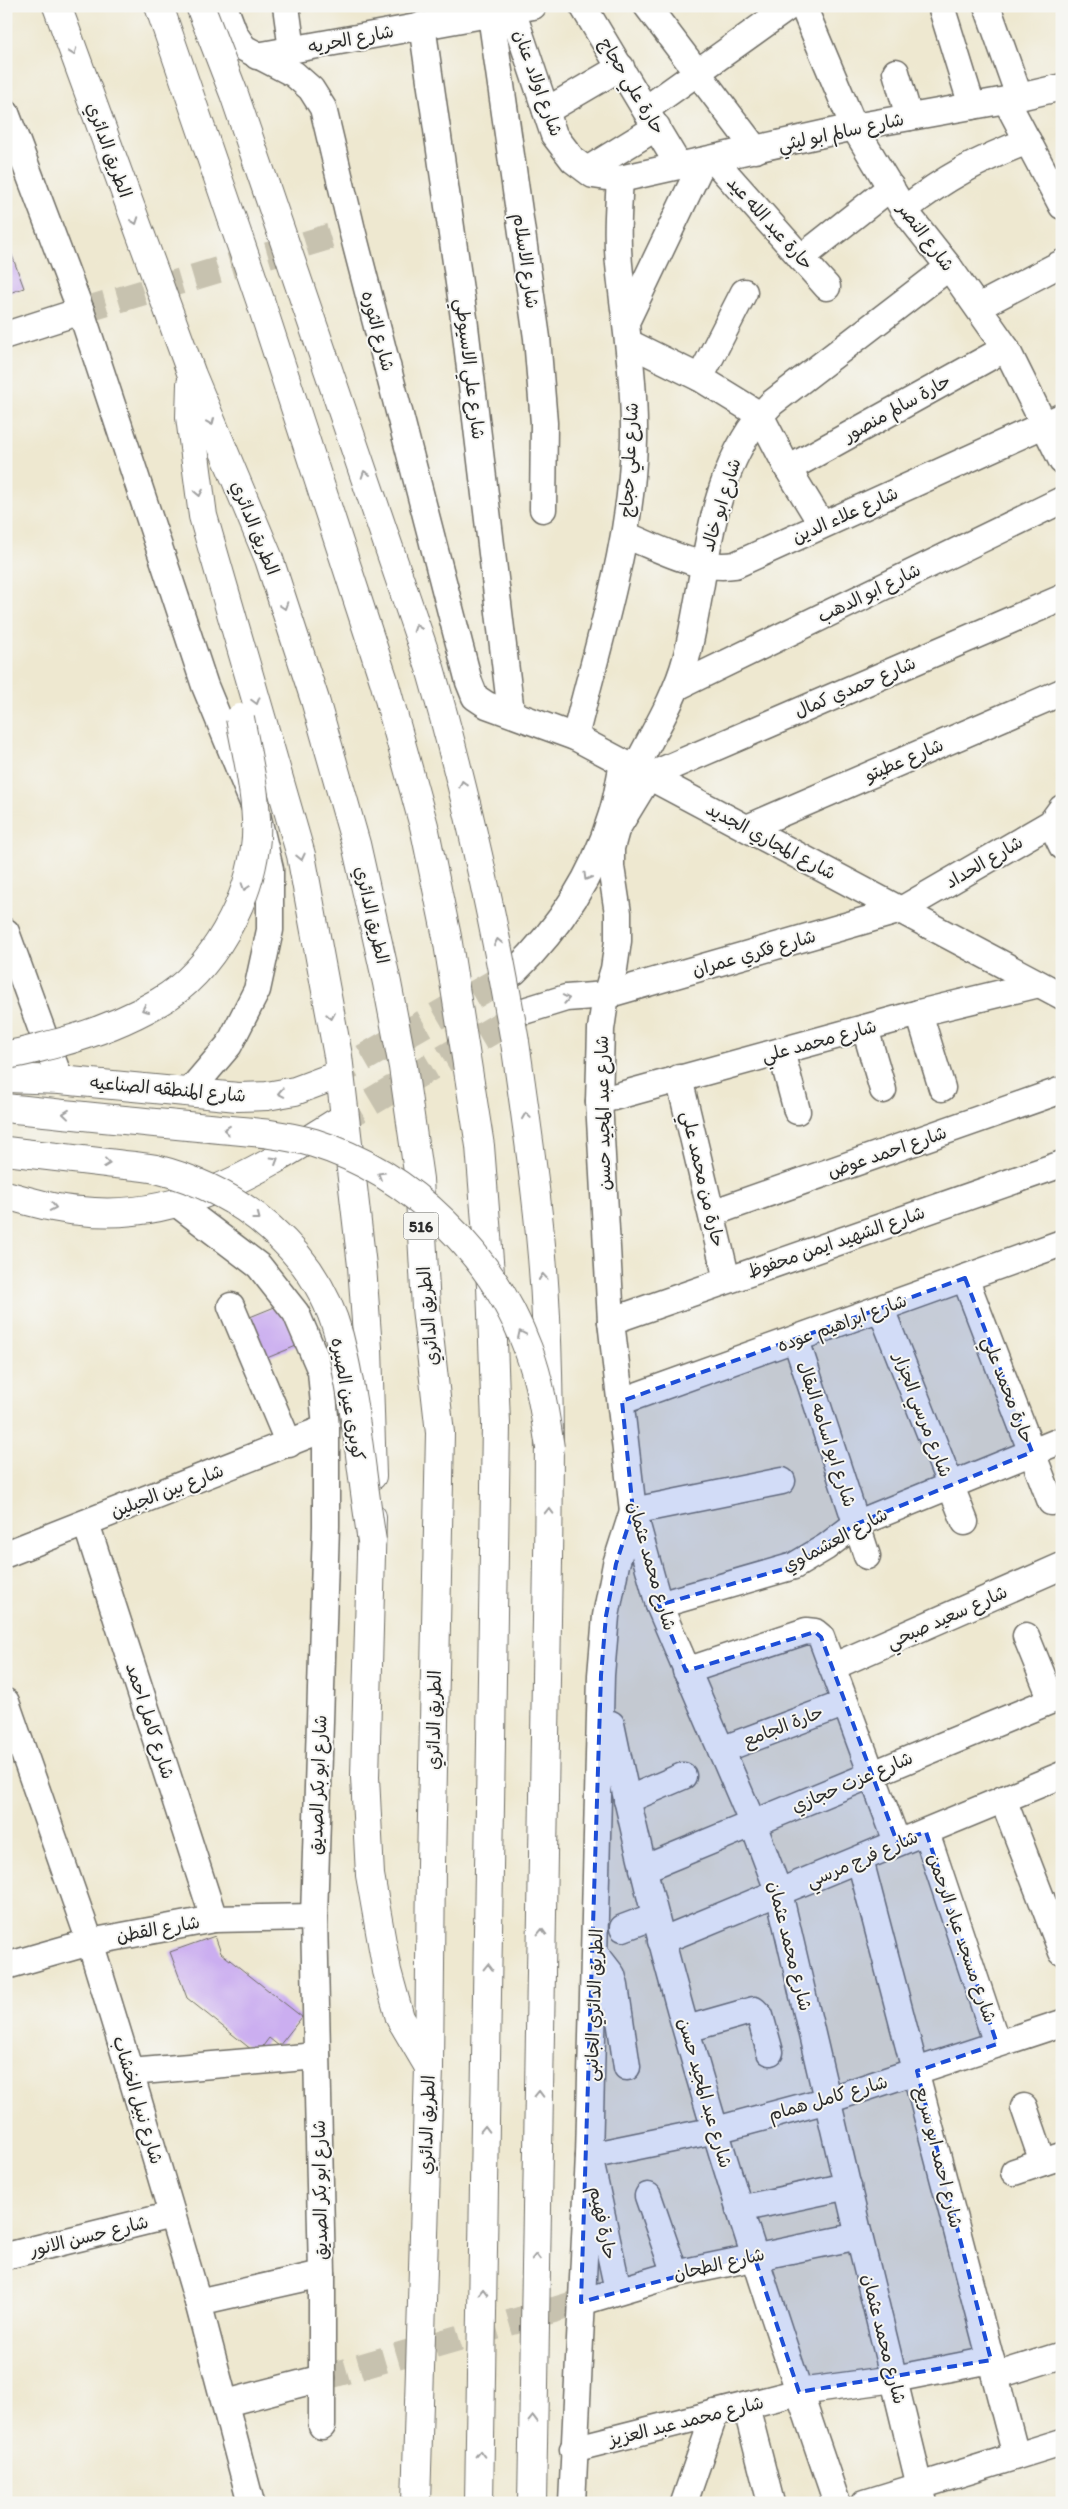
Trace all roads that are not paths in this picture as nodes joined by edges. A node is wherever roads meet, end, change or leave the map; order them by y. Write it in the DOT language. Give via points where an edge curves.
graph roads {
  1 [pos="57,6"];
  2 [pos="159,6"];
  3 [pos="200,6"];
  4 [pos="224,6"];
  5 [pos="286,6"];
  6 [pos="583,6"];
  7 [pos="647,6"];
  8 [pos="803,6"];
  9 [pos="941,6"];
  10 [pos="987,6"];
  11 [pos="516,9"];
  12 [pos="776,10"];
  13 [pos="430,18"];
  14 [pos="292,50"];
  15 [pos="257,56"];
  16 [pos="621,67"];
  17 [pos="896,72"];
  18 [pos="698,73"];
  19 [pos="1062,87"];
  20 [pos="1012,98"];
  21 [pos="972,106"];
  22 [pos="546,111"];
  23 [pos="6,113"];
  24 [pos="909,117"];
  25 [pos="651,118"];
  26 [pos="854,127"];
  27 [pos="1028,141"];
  28 [pos="756,150"];
  29 [pos="699,162"];
  30 [pos="587,170"];
  31 [pos="620,179"];
  32 [pos="891,187"];
  33 [pos="1062,206"];
  34 [pos="904,210"];
  35 [pos="801,258"];
  36 [pos="1062,263"];
  37 [pos="949,267"];
  38 [pos="827,288"];
  39 [pos="744,292"];
  40 [pos="978,307"];
  41 [pos="81,311"];
  42 [pos="628,332"];
  43 [pos="6,335"];
  44 [pos="1006,348"];
  45 [pos="192,375"];
  46 [pos="700,378"];
  47 [pos="760,415"];
  48 [pos="1054,421"];
  49 [pos="1062,461"];
  50 [pos="788,469"];
  51 [pos="1062,500"];
  52 [pos="543,509"];
  53 [pos="822,525"];
  54 [pos="624,535"];
  55 [pos="212,548"];
  56 [pos="703,565"];
  57 [pos="1062,598"];
  58 [pos="677,687"];
  59 [pos="1062,692"];
  60 [pos="475,697"];
  61 [pos="511,713"];
  62 [pos="575,737"];
  63 [pos="635,769"];
  64 [pos="1056,815"];
  65 [pos="747,828"];
  66 [pos="1062,846"];
  67 [pos="901,910"];
  68 [pos="6,932"];
  69 [pos="514,972"];
  70 [pos="1039,984"];
  71 [pos="606,995"];
  72 [pos="1062,996"];
  73 [pos="527,1010"];
  74 [pos="919,1013"];
  75 [pos="865,1028"];
  76 [pos="781,1051"];
  77 [pos="6,1055"];
  78 [pos="6,1078"];
  79 [pos="679,1078"];
  80 [pos="327,1079"];
  81 [pos="60,1080"];
  82 [pos="942,1088"];
  83 [pos="883,1090"];
  84 [pos="1062,1090"];
  85 [pos="189,1092"];
  86 [pos="599,1101"];
  87 [pos="6,1108"];
  88 [pos="798,1112"];
  89 [pos="335,1123"];
  90 [pos="6,1152"];
  91 [pos="1062,1164"];
  92 [pos="6,1195"];
  93 [pos="176,1203"];
  94 [pos="712,1213"];
  95 [pos="1059,1251"];
  96 [pos="965,1278"];
  97 [pos="728,1280"];
  98 [pos="231,1306"];
  99 [pos="881,1309"];
  100 [pos="611,1321"];
  101 [pos="796,1340"];
  102 [pos="622,1402"];
  103 [pos="326,1428"];
  104 [pos="1062,1440"];
  105 [pos="289,1444"];
  106 [pos="550,1448"];
  107 [pos="1032,1452"];
  108 [pos="782,1481"];
  109 [pos="950,1486"];
  110 [pos="1051,1502"];
  111 [pos="633,1511"];
  112 [pos="965,1522"];
  113 [pos="86,1523"];
  114 [pos="856,1524"];
  115 [pos="372,1541"];
  116 [pos="6,1554"];
  117 [pos="867,1556"];
  118 [pos="1062,1566"];
  119 [pos="659,1605"];
  120 [pos="1026,1636"];
  121 [pos="832,1667"];
  122 [pos="686,1671"];
  123 [pos="601,1675"];
  124 [pos="1057,1699"];
  125 [pos="6,1702"];
  126 [pos="846,1703"];
  127 [pos="721,1750"];
  128 [pos="872,1774"];
  129 [pos="1062,1775"];
  130 [pos="683,1776"];
  131 [pos="1003,1799"];
  132 [pos="626,1800"];
  133 [pos="752,1824"];
  134 [pos="926,1832"];
  135 [pos="898,1842"];
  136 [pos="860,1860"];
  137 [pos="643,1869"];
  138 [pos="779,1893"];
  139 [pos="314,1917"];
  140 [pos="214,1919"];
  141 [pos="623,1928"];
  142 [pos="658,1929"];
  143 [pos="90,1942"];
  144 [pos="596,1952"];
  145 [pos="1062,1952"];
  146 [pos="6,1966"];
  147 [pos="1062,2023"];
  148 [pos="687,2029"];
  149 [pos="997,2044"];
  150 [pos="770,2052"];
  151 [pos="317,2056"];
  152 [pos="429,2066"];
  153 [pos="627,2067"];
  154 [pos="917,2071"];
  155 [pos="130,2072"];
  156 [pos="828,2100"];
  157 [pos="1024,2107"];
  158 [pos="716,2130"];
  159 [pos="589,2156"];
  160 [pos="1052,2159"];
  161 [pos="1014,2172"];
  162 [pos="848,2186"];
  163 [pos="648,2196"];
  164 [pos="739,2210"];
  165 [pos="172,2215"];
  166 [pos="859,2236"];
  167 [pos="6,2256"];
  168 [pos="754,2256"];
  169 [pos="322,2274"];
  170 [pos="675,2274"];
  171 [pos="618,2290"];
  172 [pos="198,2302"];
  173 [pos="581,2302"];
  174 [pos="1062,2355"];
  175 [pos="993,2368"];
  176 [pos="322,2378"];
  177 [pos="894,2379"];
  178 [pos="799,2392"];
  179 [pos="226,2403"];
  180 [pos="746,2406"];
  181 [pos="715,2413"];
  182 [pos="322,2426"];
  183 [pos="573,2449"];
  184 [pos="1060,2450"];
  185 [pos="1016,2456"];
  186 [pos="922,2495"];
  187 [pos="251,2503"];
  188 [pos="416,2503"];
  189 [pos="479,2503"];
  190 [pos="532,2503"];
  191 [pos="572,2503"];
  192 [pos="684,2503"];
  193 [pos="771,2503"];
  194 [pos="837,2503"];
  195 [pos="865,2503"];
  1 -- 45 [label="main road, الطريق الدائري / 516, one-way"];
  189 -- 2 [label="main road, one-way" via="496,1424 492,1286 480,1146 424,826 384,681 260,300"];
  106 -- 3 [label="main road, one-way, bridge" via="546,1316 528,1133 499,947 457,760 430,668 308,306"];
  4 -- 15 [label="street, شارع الثوره" via="235,35 244,48"];
  5 -- 14 [label="street"];
  6 -- 16 [label="street, حارة علي حجاج"];
  7 -- 18 [label="street"];
  8 -- 26 [label="street, شارع النصر"];
  9 -- 21 [label="street"];
  10 -- 20 [label="street"];
  11 -- 13 [label="street, شارع الحريه"];
  11 -- 22 [label="street, شارع اولاد عنان"];
  11 -- 52 [label="street, شارع الاسلام" via="544,423"];
  12 -- 18 [label="street"];
  13 -- 14 [label="street, شارع الحريه"];
  13 -- 61 [label="street, شارع علي الاسيوطي"];
  14 -- 15 [label="street, شارع الحريه"];
  15 -- 60 [label="street, شارع الثوره" via="294,74 311,89 324,108 354,240 468,682"];
  16 -- 22 [label="street"];
  16 -- 25 [label="street, حارة علي حجاج"];
  17 -- 24 [label="street"];
  18 -- 25 [label="street"];
  18 -- 28 [label="street"];
  19 -- 20 [label="street, شارع سالم ابو ليثي"];
  20 -- 21 [label="street, شارع سالم ابو ليثي"];
  20 -- 27 [label="street"];
  21 -- 24 [label="street, شارع سالم ابو ليثي"];
  22 -- 30 [label="street, شارع اولاد عنان" via="554,135 573,160"];
  23 -- 41 [label="street"];
  24 -- 26 [label="street, شارع سالم ابو ليثي"];
  25 -- 29 [label="street, حارة علي حجاج"];
  25 -- 30 [label="street"];
  26 -- 28 [label="street, شارع سالم ابو ليثي"];
  26 -- 32 [label="street, شارع النصر"];
  27 -- 33 [label="street"];
  27 -- 34 [label="street" via="961,169"];
  28 -- 29 [label="street, شارع سالم ابو ليثي"];
  29 -- 31 [label="street, شارع سالم ابو ليثي"];
  29 -- 35 [label="street, حارة عبد الله عيد"];
  29 -- 42 [label="street"];
  30 -- 31 [label="street, شارع اولاد عنان" via="593,175"];
  31 -- 42 [label="street, شارع علي حجاج" via="619,272"];
  32 -- 34 [label="street, شارع النصر"];
  32 -- 35 [label="street"];
  34 -- 37 [label="street, شارع النصر"];
  35 -- 38 [label="street, حارة عبد الله عيد"];
  36 -- 40 [label="street"];
  37 -- 40 [label="street, شارع النصر"];
  37 -- 47 [label="street, شارع ابو خالد"];
  39 -- 46 [label="street"];
  40 -- 44 [label="street, شارع النصر"];
  41 -- 43 [label="street"];
  41 -- 85 [label="street" via="196,661 256,810 270,869 270,930 257,990 229,1045"];
  42 -- 46 [label="street"];
  42 -- 54 [label="street, شارع علي حجاج" via="634,439"];
  44 -- 48 [label="street, شارع النصر"];
  44 -- 50 [label="street, حارة سالم منصور"];
  45 -- 55 [label="main road, one-way" via="190,418 193,451"];
  45 -- 152 [label="main road, الطريق الدائري / 516, one-way" via="269,559 354,835 387,983 418,1169 426,1308 440,1433"];
  46 -- 47 [label="street"];
  47 -- 50 [label="street"];
  47 -- 56 [label="street, شارع ابو خالد" via="730,464"];
  48 -- 49 [label="street, شارع النصر"];
  48 -- 53 [label="street, شارع علاء الدين"];
  50 -- 53 [label="street"];
  51 -- 58 [label="street, شارع ابو الدهب"];
  53 -- 56 [label="street, شارع علاء الدين" via="734,565"];
  54 -- 56 [label="street, شارع علاء الدين"];
  54 -- 62 [label="street, شارع علي حجاج"];
  55 -- 77 [label="main road, one-way, bridge" via="218,605 252,789 256,838 247,886 227,931 198,970 160,1002 89,1034"];
  55 -- 115 [label="main road, one-way" via="301,855 338,1056 354,1183 366,1322 372,1432"];
  56 -- 58 [label="street, شارع ابو خالد" via="686,658"];
  57 -- 63 [label="street, شارع حمدي كمال"];
  58 -- 63 [label="street, شارع ابو خالد"];
  59 -- 65 [label="street, شارع عطيتو"];
  60 -- 61 [label="street, شارع المجاري الجديد"];
  61 -- 62 [label="street, شارع المجاري الجديد"];
  62 -- 63 [label="street, شارع المجاري الجديد"];
  63 -- 65 [label="street, شارع المجاري الجديد"];
  63 -- 69 [label="street, one-way" via="593,866 566,911 534,953"];
  63 -- 71 [label="street, شارع عبد المجيد حسن" via="611,848 618,941"];
  64 -- 66 [label="street"];
  64 -- 67 [label="street, شارع الحداد"];
  65 -- 67 [label="street, شارع المجاري الجديد"];
  67 -- 70 [label="street, شارع المجاري الجديد"];
  67 -- 71 [label="street, شارع فكري عمران"];
  68 -- 81 [label="street"];
  70 -- 72 [label="street, شارع المجاري الجديد"];
  70 -- 74 [label="street, شارع محمد علي"];
  73 -- 71 [label="street, شارع فكري عمران, one-way" via="566,998"];
  71 -- 86 [label="street, شارع عبد المجيد حسن"];
  74 -- 75 [label="street, شارع محمد علي"];
  74 -- 82 [label="street"];
  75 -- 76 [label="street, شارع محمد علي"];
  75 -- 83 [label="street"];
  76 -- 79 [label="street, شارع محمد علي"];
  76 -- 88 [label="street"];
  78 -- 81 [label="main road, شارع المنطقه الصناعيه"];
  79 -- 86 [label="street, شارع محمد علي"];
  79 -- 94 [label="street, حارة من محمد علي"];
  80 -- 85 [label="main road, شارع المنطقه الصناعيه, one-way" via="268,1096 238,1097"];
  81 -- 85 [label="main road, شارع المنطقه الصناعيه"];
  84 -- 94 [label="street, شارع احمد عوض"];
  86 -- 100 [label="street, شارع عبد المجيد حسن"];
  106 -- 87 [label="main road, one-way, bridge" via="540,1390 528,1349 506,1302 472,1253 444,1222 405,1189 361,1163 314,1143 263,1134"];
  93 -- 89 [label="main road, one-way" via="243,1179"];
  90 -- 115 [label="main road, كوبرى عين الصيره, one-way, bridge" via="154,1169 196,1181 235,1200 270,1226 288,1245 323,1295 339,1335"];
  91 -- 97 [label="street, شارع الشهيد ايمن محفوظ"];
  92 -- 93 [label="main road, one-way" via="82,1212 114,1212"];
  93 -- 103 [label="street, شارع ابو بكر الصديق" via="259,1266 296,1313 320,1371"];
  94 -- 97 [label="street, حارة من محمد علي"];
  95 -- 96 [label="street, شارع ابراهيم عوده"];
  96 -- 99 [label="street, شارع ابراهيم عوده"];
  96 -- 107 [label="street, حارة محمد علي"];
  97 -- 100 [label="street, شارع الشهيد ايمن محفوظ"];
  98 -- 105 [label="street"];
  99 -- 101 [label="street, شارع ابراهيم عوده"];
  99 -- 109 [label="street, شارع مرسي الجزار"];
  100 -- 102 [label="street, شارع عبد المجيد حسن"];
  101 -- 102 [label="street, شارع ابراهيم عوده"];
  101 -- 114 [label="street, شارع ابو اسامه البقال"];
  102 -- 111 [label="street, شارع محمد عثمان"];
  103 -- 105 [label="street, شارع بين الجبلين"];
  103 -- 139 [label="street, شارع ابو بكر الصديق"];
  104 -- 107 [label="street, شارع العشماوي"];
  105 -- 113 [label="street, شارع بين الجبلين"];
  190 -- 106 [label="main road, one-way, bridge"];
  107 -- 109 [label="street, شارع العشماوي"];
  107 -- 110 [label="street, حارة محمد علي"];
  108 -- 111 [label="street"];
  109 -- 112 [label="street, شارع مرسي الجزار"];
  109 -- 114 [label="street, شارع العشماوي"];
  111 -- 119 [label="street, شارع محمد عثمان"];
  111 -- 123 [label="street, الطريق الدائري الجانبى" via="616,1564 606,1616"];
  113 -- 116 [label="street, شارع بين الجبلين"];
  113 -- 140 [label="street, شارع كامل احمد"];
  114 -- 117 [label="street, شارع ابو اسامه البقال"];
  114 -- 119 [label="street, شارع العشماوي" via="826,1548 794,1566"];
  115 -- 152 [label="main road" via="365,1777 370,1875 377,1923 400,2018"];
  118 -- 121 [label="street, شارع سعيد صبحي"];
  119 -- 122 [label="street, شارع محمد عثمان"];
  120 -- 124 [label="street"];
  121 -- 122 [label="street" via="821,1637 806,1631"];
  121 -- 126 [label="street"];
  122 -- 127 [label="street, شارع محمد عثمان"];
  123 -- 132 [label="street, شارع عبد المجيد حسن"];
  123 -- 144 [label="street, الطريق الدائري الجانبى"];
  124 -- 128 [label="street, شارع عزت حجازي"];
  125 -- 143 [label="street, شارع نبيل الخشاب"];
  126 -- 127 [label="street, حارة الجامع"];
  126 -- 128 [label="street"];
  127 -- 133 [label="street, شارع محمد عثمان"];
  128 -- 133 [label="street, شارع عزت حجازي"];
  128 -- 135 [label="street"];
  129 -- 131 [label="street, شارع فرج مرسي"];
  130 -- 132 [label="street"];
  131 -- 134 [label="street, شارع فرج مرسي"];
  131 -- 145 [label="street"];
  132 -- 137 [label="street, شارع عبد المجيد حسن"];
  133 -- 137 [label="street, شارع عزت حجازي"];
  133 -- 138 [label="street, شارع محمد عثمان"];
  134 -- 135 [label="street, شارع فرج مرسي"];
  134 -- 149 [label="street, شارع مسجد عباد الرحمن"];
  135 -- 136 [label="street, شارع فرج مرسي"];
  136 -- 138 [label="street, شارع فرج مرسي"];
  136 -- 154 [label="street, شارع احمد ابو سريع"];
  137 -- 142 [label="street, شارع عبد المجيد حسن"];
  138 -- 142 [label="street, شارع فرج مرسي"];
  138 -- 156 [label="street, شارع محمد عثمان"];
  139 -- 140 [label="street, شارع القطن"];
  139 -- 151 [label="street, شارع ابو بكر الصديق"];
  140 -- 143 [label="street, شارع القطن"];
  141 -- 142 [label="street, شارع فرج مرسي"];
  142 -- 148 [label="street, شارع عبد المجيد حسن"];
  143 -- 146 [label="street, شارع القطن"];
  143 -- 155 [label="street, شارع نبيل الخشاب"];
  144 -- 153 [label="street" via="612,1975 615,1986"];
  144 -- 159 [label="street, الطريق الدائري الجانبى"];
  147 -- 149 [label="street, شارع كامل همام"];
  148 -- 150 [label="street" via="754,2010 760,2016"];
  148 -- 158 [label="street, شارع عبد المجيد حسن"];
  149 -- 154 [label="street, شارع كامل همام"];
  151 -- 155 [label="street"];
  151 -- 169 [label="street, شارع ابو بكر الصديق"];
  152 -- 188 [label="main road, الطريق الدائري / 516"];
  154 -- 156 [label="street, شارع كامل همام"];
  154 -- 175 [label="street, شارع احمد ابو سريع"];
  155 -- 165 [label="street, شارع نبيل الخشاب"];
  156 -- 158 [label="street, شارع كامل همام"];
  156 -- 162 [label="street, شارع محمد عثمان"];
  157 -- 160 [label="street"];
  158 -- 159 [label="street, شارع كامل همام"];
  158 -- 164 [label="street, شارع عبد المجيد حسن"];
  159 -- 171 [label="street, حارة فهيم"];
  159 -- 173 [label="street, الطريق الدائري الجانبى"];
  160 -- 161 [label="street"];
  162 -- 164 [label="street"];
  162 -- 166 [label="street, شارع محمد عثمان"];
  163 -- 170 [label="street"];
  164 -- 168 [label="street, شارع عبد المجيد حسن"];
  165 -- 167 [label="street, شارع حسن الانور"];
  165 -- 172 [label="street, شارع نبيل الخشاب"];
  166 -- 168 [label="street, شارع الطحان"];
  166 -- 177 [label="street, شارع محمد عثمان"];
  168 -- 170 [label="street, شارع الطحان"];
  168 -- 178 [label="street, شارع عبد المجيد حسن"];
  169 -- 172 [label="street"];
  169 -- 176 [label="street, شارع ابو بكر الصديق"];
  170 -- 171 [label="street, شارع الطحان"];
  171 -- 173 [label="street, شارع الطحان"];
  172 -- 179 [label="street, شارع نبيل الخشاب"];
  173 -- 183 [label="street, الطريق الدائري الجانبى"];
  174 -- 175 [label="street, شارع محمد عبد العزيز"];
  175 -- 177 [label="street, شارع محمد عبد العزيز"];
  175 -- 185 [label="street, شارع احمد ابو سريع"];
  176 -- 179 [label="street"];
  176 -- 182 [label="street, شارع ابو بكر الصديق"];
  177 -- 178 [label="street, شارع محمد عبد العزيز"];
  177 -- 186 [label="street, شارع محمد عثمان"];
  178 -- 180 [label="street, شارع محمد عبد العزيز"];
  178 -- 194 [label="street, شارع عبد المجيد حسن"];
  179 -- 187 [label="street, شارع نبيل الخشاب"];
  180 -- 181 [label="street, شارع محمد عبد العزيز"];
  180 -- 193 [label="street"];
  181 -- 183 [label="street, شارع محمد عبد العزيز"];
  181 -- 192 [label="street"];
  183 -- 191 [label="street, الطريق الدائري الجانبى"];
  184 -- 185 [label="street"];
  185 -- 186 [label="street"];
  186 -- 195 [label="street"];
}
